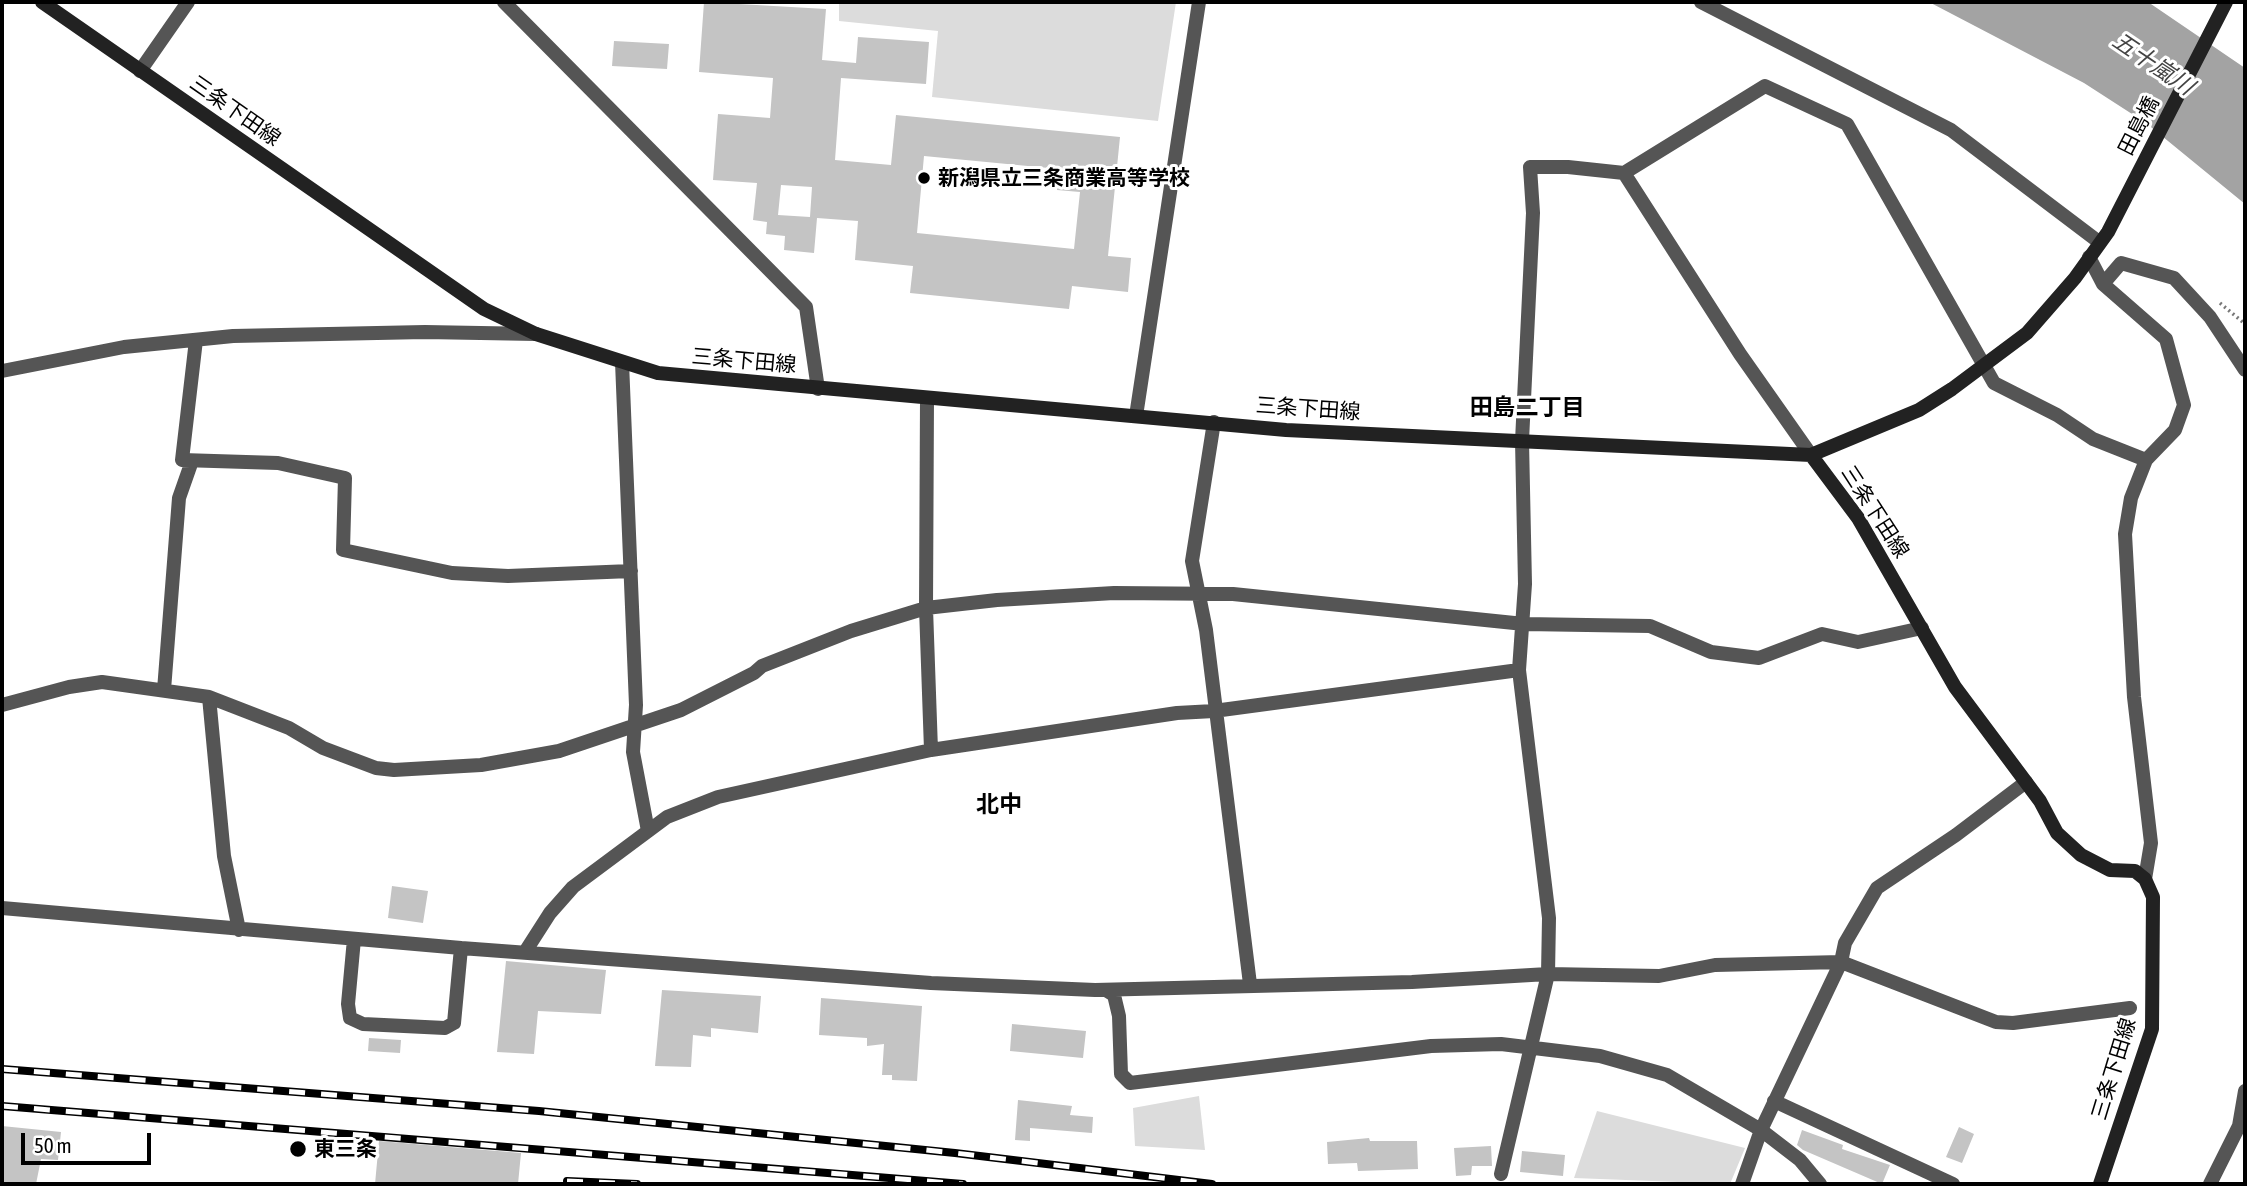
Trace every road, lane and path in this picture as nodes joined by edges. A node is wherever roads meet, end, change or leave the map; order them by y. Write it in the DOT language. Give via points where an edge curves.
graph roads {
  1 [pos="42,2"];
  2 [pos="188,2"];
  3 [pos="504,2"];
  4 [pos="1199,2"];
  5 [pos="1700,2"];
  6 [pos="2226,2"];
  7 [pos="140,71"];
  8 [pos="1624,173"];
  9 [pos="2103,237"];
  10 [pos="2089,257"];
  11 [pos="2103,284"];
  12 [pos="536,334"];
  13 [pos="196,340"];
  14 [pos="622,362"];
  15 [pos="1986,365"];
  16 [pos="2245,370"];
  17 [pos="2,371"];
  18 [pos="818,389"];
  19 [pos="927,399"];
  20 [pos="1136,416"];
  21 [pos="1214,422"];
  22 [pos="1522,441"];
  23 [pos="1811,455"];
  24 [pos="2146,460"];
  25 [pos="192,461"];
  26 [pos="631,571"];
  27 [pos="1197,594"];
  28 [pos="926,608"];
  29 [pos="1524,624"];
  30 [pos="1922,628"];
  31 [pos="1519,670"];
  32 [pos="164,690"];
  33 [pos="209,697"];
  34 [pos="2,705"];
  35 [pos="1214,712"];
  36 [pos="634,728"];
  37 [pos="931,750"];
  38 [pos="2026,782"];
  39 [pos="648,831"];
  40 [pos="2145,879"];
  41 [pos="2,908"];
  42 [pos="239,930"];
  43 [pos="354,939"];
  44 [pos="461,948"];
  45 [pos="525,952"];
  46 [pos="1842,961"];
  47 [pos="1548,974"];
  48 [pos="1250,984"];
  49 [pos="1106,990"];
  50 [pos="2130,1008"];
  51 [pos="1528,1048"];
  52 [pos="2245,1091"];
  53 [pos="1774,1101"];
  54 [pos="1760,1130"];
  55 [pos="1501,1174"];
  56 [pos="1742,1184"];
  57 [pos="1821,1184"];
  58 [pos="1952,1184"];
  59 [pos="2100,1184"];
  60 [pos="2210,1184"];
  1 -- 7 [label="main road, 三条下田線"];
  2 -- 7 [label="street"];
  3 -- 18 [label="street" via="806,307"];
  4 -- 20 [label="street"];
  5 -- 9 [label="street" via="1951,130"];
  6 -- 9 [label="main road, 田島橋"];
  7 -- 12 [label="main road, 三条下田線" via="484,309"];
  8 -- 15 [label="street" via="1765,86 1846,124"];
  8 -- 22 [label="street" via="1530,167 1533,213"];
  8 -- 23 [label="street"];
  9 -- 10 [label="main road, 田島橋"];
  10 -- 11 [label="street"];
  10 -- 15 [label="main road, 田島橋" via="2027,333"];
  11 -- 16 [label="street" via="2120,263 2174,278 2210,317"];
  11 -- 24 [label="street" via="2166,339 2184,405 2175,430"];
  12 -- 13 [label="street" via="382,333"];
  12 -- 14 [label="main road, 三条下田線"];
  13 -- 17 [label="street" via="124,347"];
  13 -- 25 [label="street" via="182,460"];
  14 -- 18 [label="main road, 三条下田線" via="658,373"];
  14 -- 26 [label="street"];
  15 -- 23 [label="main road, 田島橋" via="1919,410"];
  15 -- 24 [label="street" via="1994,383 2093,439"];
  18 -- 19 [label="main road, 三条下田線"];
  19 -- 20 [label="main road, 三条下田線"];
  19 -- 28 [label="street"];
  20 -- 21 [label="main road, 三条下田線"];
  21 -- 22 [label="main road, 三条下田線" via="1286,430"];
  21 -- 27 [label="street" via="1192,561"];
  22 -- 23 [label="main road, 三条下田線"];
  22 -- 29 [label="street"];
  23 -- 30 [label="main road, 三条下田線" via="1858,518"];
  24 -- 40 [label="street" via="2131,498 2125,534 2134,696 2151,843"];
  25 -- 26 [label="street" via="278,463 345,478 343,550 452,573 508,576"];
  25 -- 32 [label="street" via="179,498"];
  26 -- 36 [label="street"];
  27 -- 28 [label="street" via="1114,593"];
  27 -- 29 [label="street"];
  27 -- 35 [label="street" via="1206,630"];
  28 -- 36 [label="street" via="762,666 681,710"];
  28 -- 37 [label="street"];
  29 -- 30 [label="street" via="1650,626 1711,652 1759,658 1822,634 1858,642"];
  29 -- 31 [label="street"];
  30 -- 38 [label="main road, 三条下田線" via="1955,687"];
  31 -- 35 [label="street"];
  31 -- 47 [label="street" via="1549,918"];
  32 -- 33 [label="street"];
  32 -- 34 [label="street" via="102,682"];
  33 -- 36 [label="street" via="289,728 323,748 394,770 507,761"];
  33 -- 42 [label="street" via="224,856"];
  35 -- 37 [label="street" via="1177,713"];
  35 -- 48 [label="street"];
  36 -- 39 [label="street" via="633,752"];
  37 -- 39 [label="street" via="718,797 667,817"];
  38 -- 40 [label="main road, 三条下田線" via="2057,833 2081,855 2110,870 2135,872"];
  38 -- 46 [label="street" via="1877,888 1845,943"];
  39 -- 45 [label="street" via="573,887"];
  40 -- 59 [label="main road, 三条下田線" via="2152,897 2152,1029"];
  41 -- 42 [label="street"];
  42 -- 43 [label="street"];
  43 -- 44 [label="street"];
  43 -- 44 [label="street" via="348,1004 350,1018 363,1024 445,1028 454,1023"];
  44 -- 45 [label="street"];
  45 -- 49 [label="street" via="931,983"];
  46 -- 47 [label="street" via="1715,965 1659,976"];
  46 -- 50 [label="street" via="1996,1022"];
  46 -- 53 [label="street"];
  47 -- 48 [label="street"];
  47 -- 51 [label="street"];
  48 -- 49 [label="street"];
  49 -- 51 [label="street" via="1114,995 1121,1074 1130,1083 1431,1046"];
  51 -- 54 [label="street" via="1600,1056 1667,1075"];
  51 -- 55 [label="street"];
  52 -- 60 [label="street" via="2239,1126"];
  53 -- 54 [label="street"];
  53 -- 58 [label="street"];
  54 -- 56 [label="street"];
  54 -- 57 [label="street" via="1800,1160"];
}
